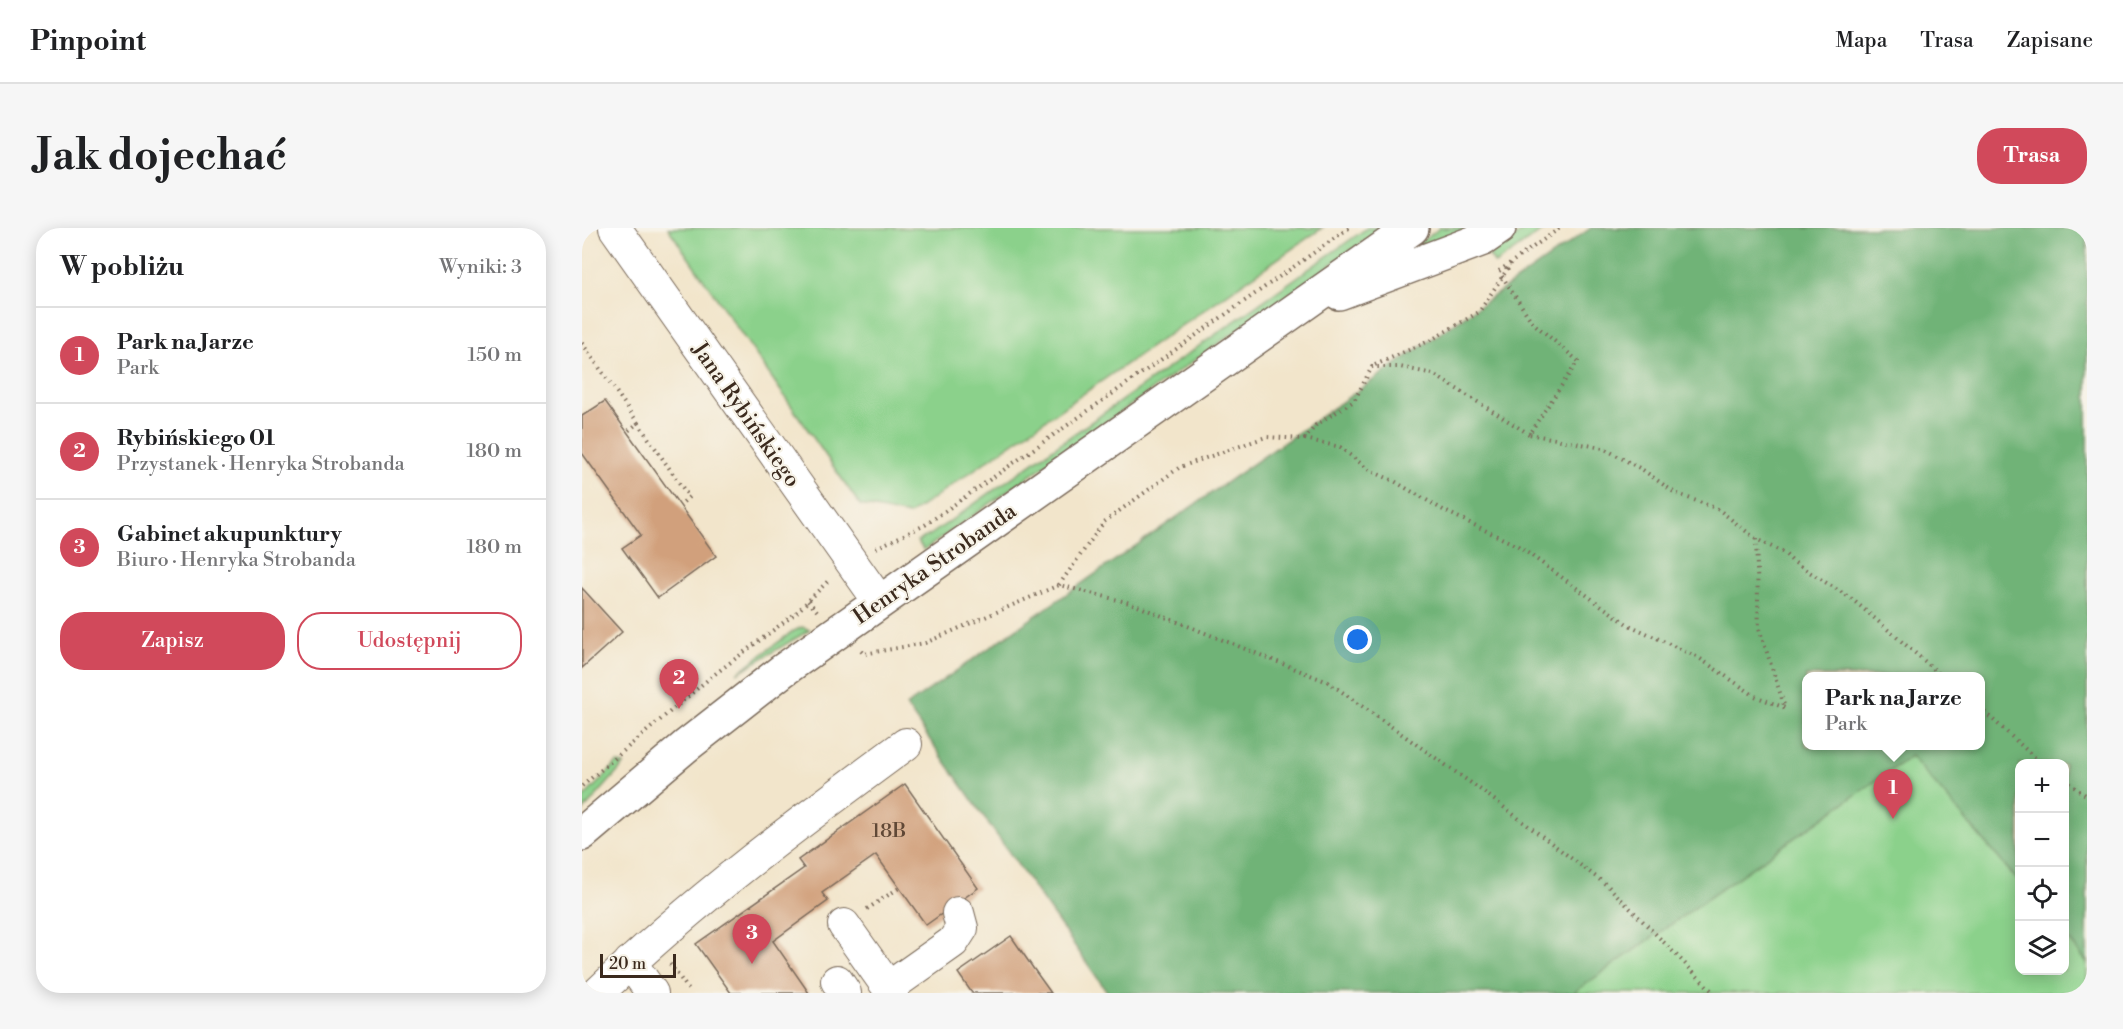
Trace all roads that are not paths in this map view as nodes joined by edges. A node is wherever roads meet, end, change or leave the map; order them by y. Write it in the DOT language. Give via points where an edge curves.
graph roads {
  1 [pos="615,228"];
  2 [pos="1412,228"];
  3 [pos="1499,228"];
  4 [pos="1297,308"];
  5 [pos="879,601"];
  6 [pos="906,744"];
  7 [pos="582,834"];
  8 [pos="958,913"];
  9 [pos="844,925"];
  10 [pos="630,962"];
  11 [pos="890,991"];
  12 [pos="598,993"];
  13 [pos="652,993"];
  1 -- 5 [label="street, Jana Rybińskiego"];
  2 -- 4 [label="street, Henryka Strobanda"];
  3 -- 4 [label="street, Henryka Strobanda" via="1483,239 1436,258"];
  4 -- 5 [label="street, Henryka Strobanda"];
  5 -- 7 [label="street, Henryka Strobanda" via="686,746"];
  6 -- 10 [label="street" via="732,877"];
  8 -- 11 [label="street" via="962,928 953,942"];
  9 -- 11 [label="street"];
  10 -- 12 [label="street"];
  10 -- 13 [label="street"];
}
